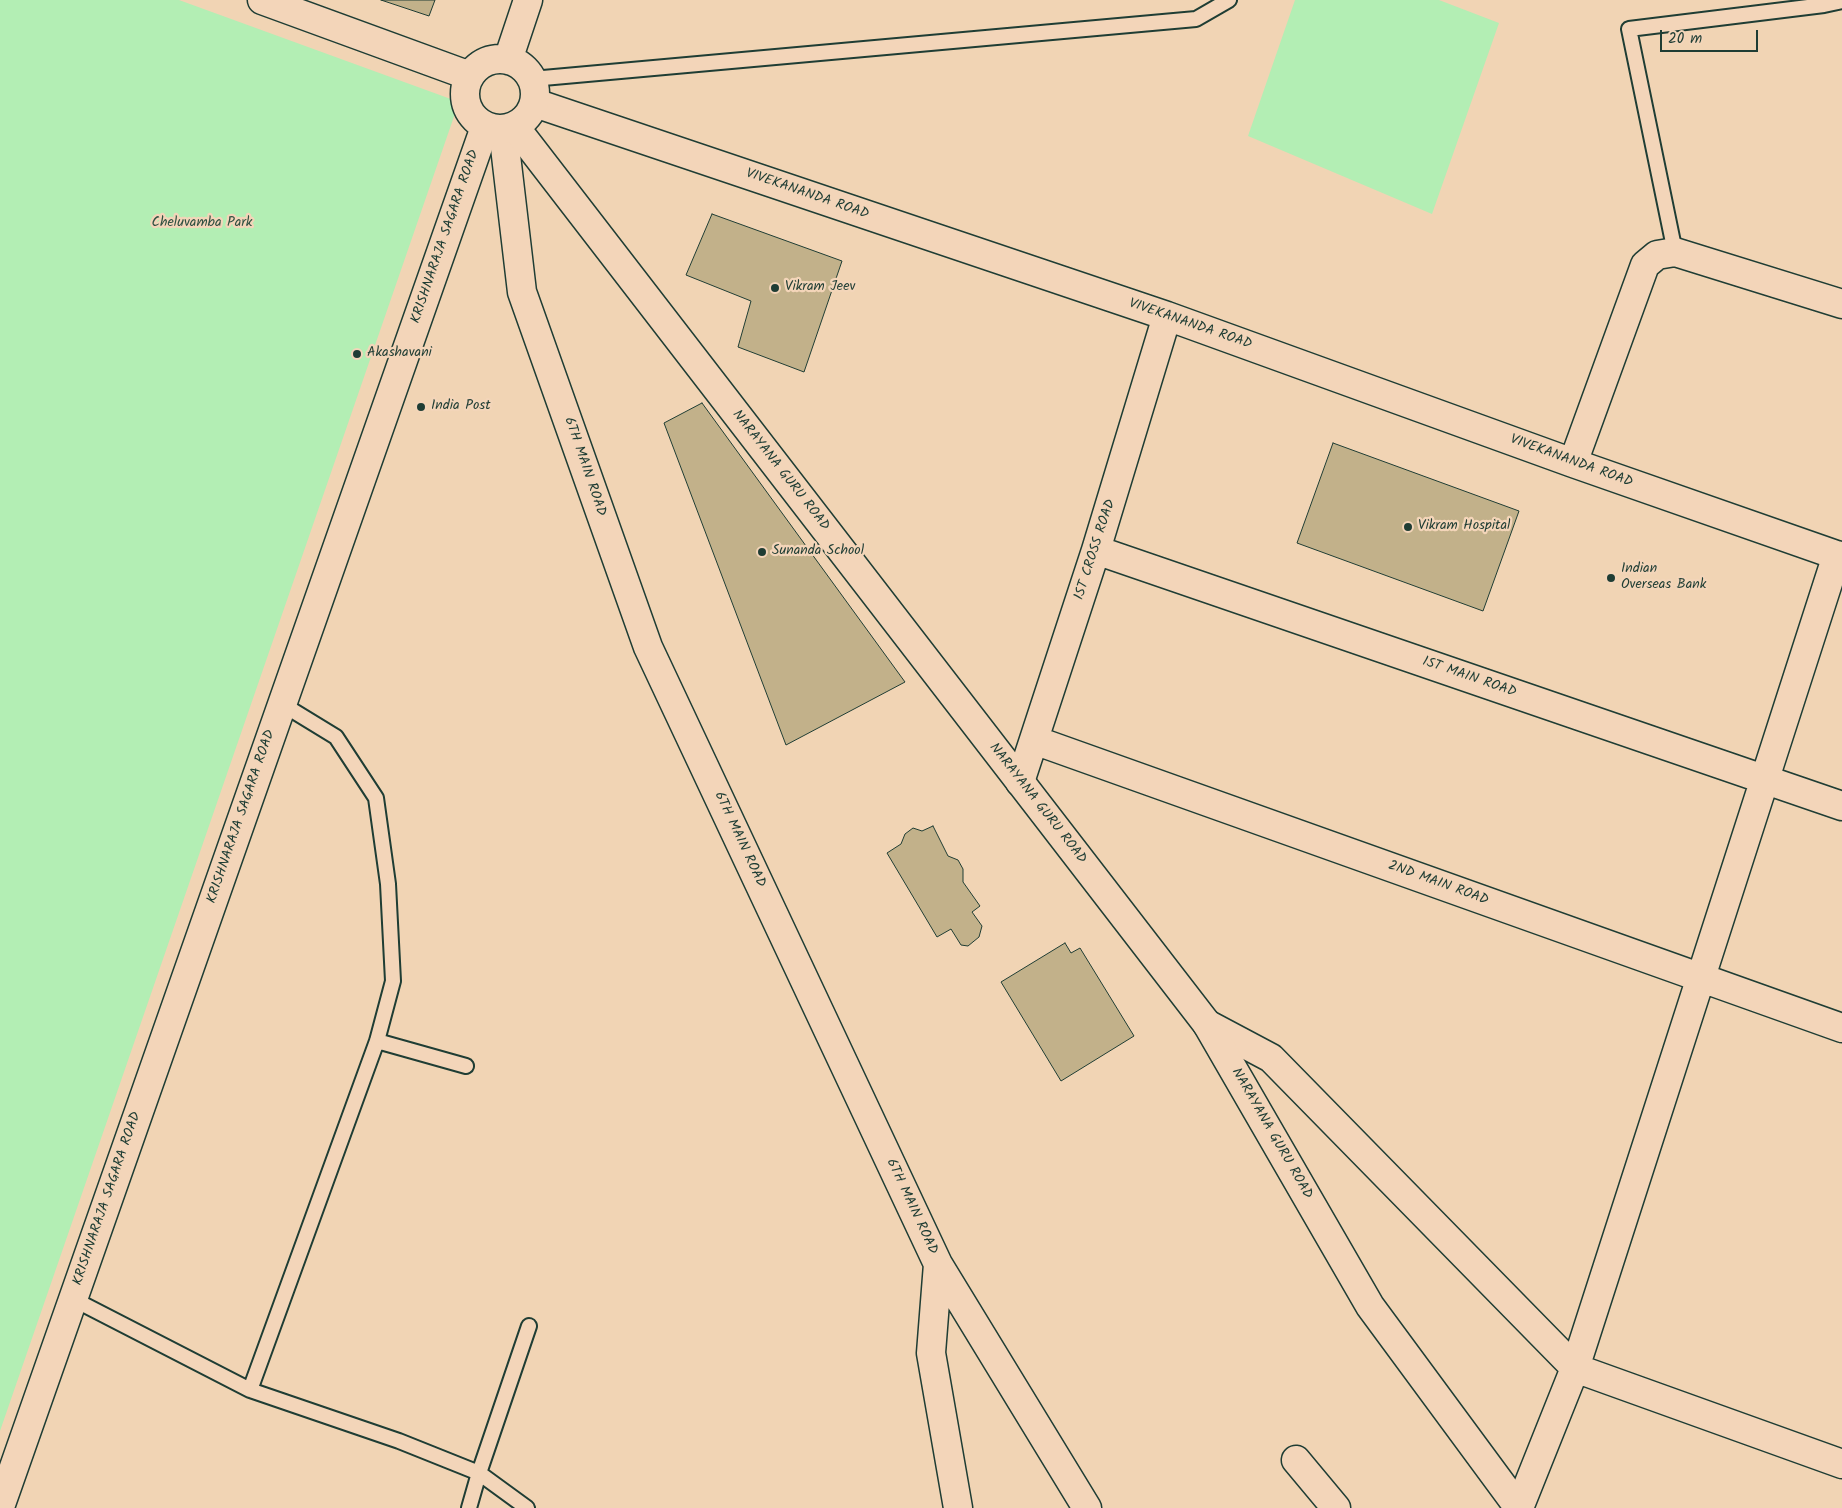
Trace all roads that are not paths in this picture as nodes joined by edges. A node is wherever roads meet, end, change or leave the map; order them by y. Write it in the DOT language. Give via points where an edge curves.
graph roads {
  1 [pos="262,0"];
  2 [pos="528,0"];
  3 [pos="1229,0"];
  4 [pos="1842,1"];
  5 [pos="508,60"];
  6 [pos="470,76"];
  7 [pos="533,91"];
  8 [pos="501,128"];
  9 [pos="1675,252"];
  10 [pos="1842,304"];
  11 [pos="1167,316"];
  12 [pos="1573,463"];
  13 [pos="1096,550"];
  14 [pos="1839,556"];
  15 [pos="282,704"];
  16 [pos="1034,740"];
  17 [pos="1764,780"];
  18 [pos="1020,782"];
  19 [pos="1842,806"];
  20 [pos="1701,978"];
  21 [pos="1208,1024"];
  22 [pos="1842,1028"];
  23 [pos="377,1041"];
  24 [pos="466,1066"];
  25 [pos="938,1264"];
  26 [pos="73,1299"];
  27 [pos="529,1326"];
  28 [pos="1575,1368"];
  29 [pos="250,1390"];
  30 [pos="1296,1460"];
  31 [pos="1842,1464"];
  32 [pos="479,1473"];
  33 [pos="0,1507"];
  34 [pos="469,1508"];
  35 [pos="527,1508"];
  36 [pos="958,1508"];
  37 [pos="1087,1508"];
  38 [pos="1336,1508"];
  39 [pos="1519,1508"];
  1 -- 6 [label="street"];
  2 -- 5 [label="street"];
  3 -- 7 [label="lane" via="1196,19"];
  4 -- 9 [label="lane" via="1629,30"];
  5 -- 6 [label="street" via="482,63"];
  5 -- 7 [label="street" via="526,70"];
  6 -- 8 [label="street" via="464,92 470,114 478,123"];
  7 -- 8 [label="street" via="530,114 522,122"];
  7 -- 11 [label="street, VIVEKANANDA ROAD"];
  8 -- 15 [label="street, KRISHNARAJA SAGARA ROAD"];
  8 -- 18 [label="street, NARAYANA GURU ROAD"];
  8 -- 25 [label="street, 6TH MAIN ROAD" via="522,292 648,647"];
  9 -- 10 [label="street"];
  9 -- 12 [label="street" via="1657,255 1645,265"];
  11 -- 12 [label="street, VIVEKANANDA ROAD"];
  11 -- 13 [label="street, 1ST CROSS ROAD"];
  12 -- 14 [label="street, VIVEKANANDA ROAD"];
  13 -- 16 [label="street, 1ST CROSS ROAD"];
  13 -- 17 [label="street, 1ST MAIN ROAD"];
  14 -- 17 [label="street"];
  15 -- 23 [label="lane" via="336,737 376,798 388,884 393,981"];
  15 -- 26 [label="street, KRISHNARAJA SAGARA ROAD"];
  16 -- 18 [label="street, 1ST CROSS ROAD"];
  16 -- 20 [label="street, 2ND MAIN ROAD"];
  17 -- 19 [label="street, 1ST MAIN ROAD"];
  17 -- 20 [label="street"];
  18 -- 21 [label="street, NARAYANA GURU ROAD"];
  20 -- 22 [label="street, 2ND MAIN ROAD"];
  20 -- 28 [label="street"];
  21 -- 28 [label="street" via="1271,1058"];
  21 -- 39 [label="street, NARAYANA GURU ROAD" via="1370,1306"];
  23 -- 24 [label="lane"];
  23 -- 29 [label="lane"];
  25 -- 36 [label="street" via="931,1353"];
  25 -- 37 [label="street, 6TH MAIN ROAD"];
  26 -- 29 [label="lane"];
  26 -- 33 [label="street, KRISHNARAJA SAGARA ROAD"];
  27 -- 32 [label="lane"];
  28 -- 31 [label="street"];
  28 -- 39 [label="street"];
  29 -- 32 [label="lane" via="399,1441"];
  30 -- 38 [label="street"];
  32 -- 34 [label="lane"];
  32 -- 35 [label="lane"];
}
